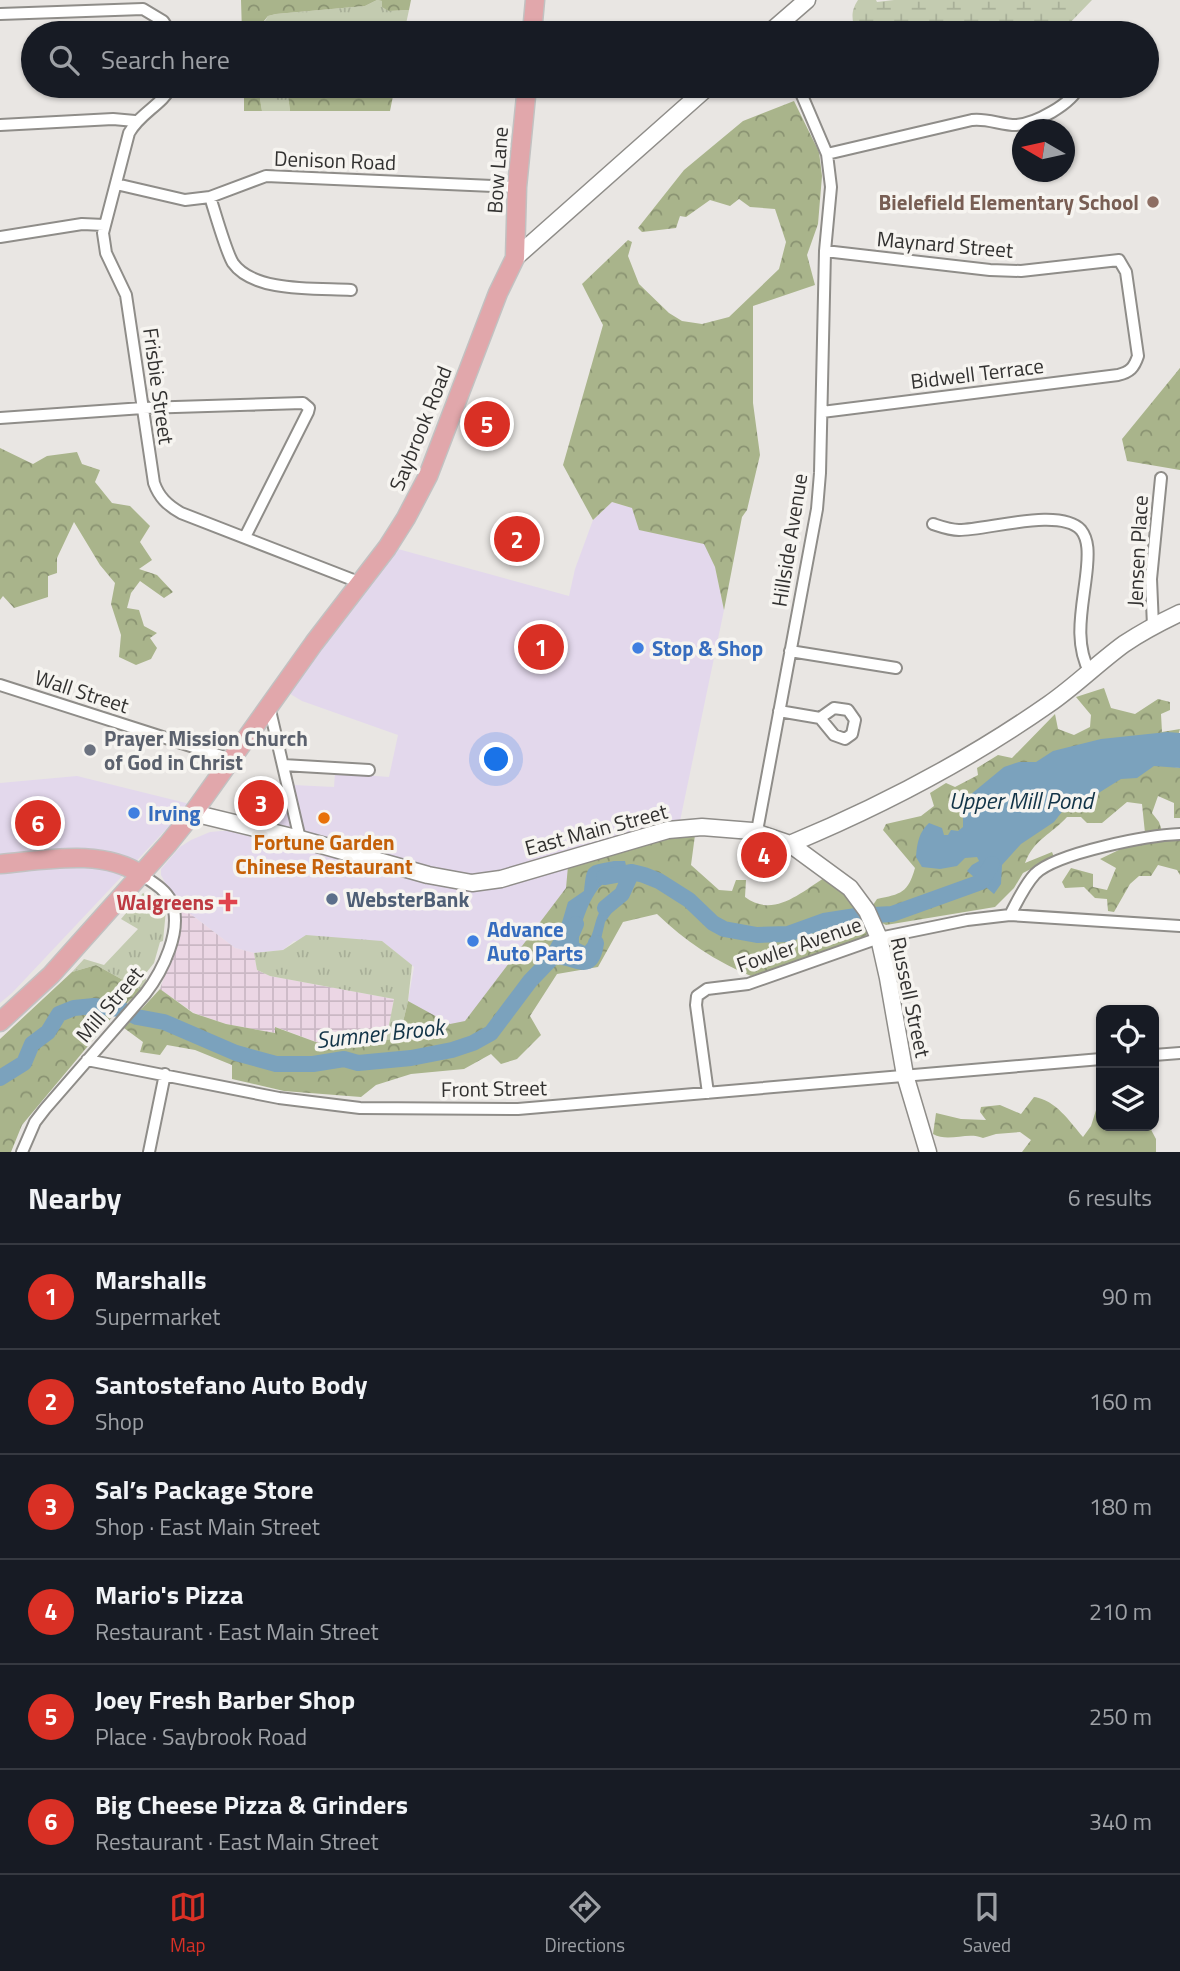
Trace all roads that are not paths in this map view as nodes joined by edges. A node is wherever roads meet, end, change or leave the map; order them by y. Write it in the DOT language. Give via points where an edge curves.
graph roads {
  1 [pos="535,0"];
  2 [pos="807,0"];
  3 [pos="0,15"];
  4 [pos="163,21"];
  5 [pos="532,21"];
  6 [pos="785,21"];
  7 [pos="163,98"];
  8 [pos="526,98"];
  9 [pos="695,98"];
  10 [pos="804,98"];
  11 [pos="1071,98"];
  12 [pos="135,121"];
  13 [pos="0,125"];
  14 [pos="827,154"];
  15 [pos="116,184"];
  16 [pos="517,187"];
  17 [pos="210,197"];
  18 [pos="104,225"];
  19 [pos="0,237"];
  20 [pos="825,251"];
  21 [pos="514,258"];
  22 [pos="351,290"];
  23 [pos="1135,367"];
  24 [pos="142,408"];
  25 [pos="822,412"];
  26 [pos="0,418"];
  27 [pos="1161,478"];
  28 [pos="933,524"];
  29 [pos="245,537"];
  30 [pos="361,583"];
  31 [pos="1180,613"];
  32 [pos="1153,626"];
  33 [pos="790,651"];
  34 [pos="896,668"];
  35 [pos="1090,673"];
  36 [pos="0,685"];
  37 [pos="269,706"];
  38 [pos="779,711"];
  39 [pos="820,718"];
  40 [pos="231,759"];
  41 [pos="283,765"];
  42 [pos="369,770"];
  43 [pos="193,813"];
  44 [pos="757,831"];
  45 [pos="1180,834"];
  46 [pos="300,839"];
  47 [pos="790,844"];
  48 [pos="0,864"];
  49 [pos="142,874"];
  50 [pos="1010,915"];
  51 [pos="1180,926"];
  52 [pos="876,931"];
  53 [pos="0,1022"];
  54 [pos="1180,1053"];
  55 [pos="1159,1055"];
  56 [pos="1096,1059"];
  57 [pos="87,1060"];
  58 [pos="165,1074"];
  59 [pos="905,1075"];
  60 [pos="708,1093"];
  61 [pos="22,1152"];
  62 [pos="149,1152"];
  63 [pos="928,1152"];
  1 -- 5 [label="main road"];
  2 -- 6 [label="main road"];
  3 -- 4 [label="street" via="133,9 153,13"];
  7 -- 12 [label="street"];
  8 -- 16 [label="main road, Bow Lane"];
  9 -- 21 [label="main road, Saybrook Road"];
  10 -- 14 [label="street, Hillside Avenue"];
  11 -- 14 [label="street" via="1023,124 972,120"];
  12 -- 13 [label="street"];
  12 -- 15 [label="street, Frisbie Street"];
  14 -- 20 [label="street, Hillside Avenue" via="831,187"];
  15 -- 17 [label="street, Denison Road" via="171,199"];
  15 -- 18 [label="street, Frisbie Street"];
  16 -- 17 [label="street, Denison Road" via="266,176"];
  16 -- 21 [label="main road, Bow Lane"];
  17 -- 22 [label="street" via="233,263 248,277 268,285"];
  18 -- 19 [label="street" via="82,224"];
  18 -- 24 [label="street, Frisbie Street" via="106,253 126,295"];
  20 -- 23 [label="street, Maynard Street" via="1021,271 1119,260 1126,272 1138,346"];
  20 -- 25 [label="street, Hillside Avenue"];
  21 -- 30 [label="main road, Saybrook Road" via="428,476 406,518"];
  23 -- 25 [label="street, Bidwell Terrace" via="1127,373"];
  24 -- 26 [label="street"];
  24 -- 29 [label="street, Frisbie Street" via="154,483 164,502"];
  24 -- 29 [label="street" via="295,402 308,406"];
  25 -- 33 [label="street, Hillside Avenue" via="817,509"];
  27 -- 32 [label="street, Jensen Place" via="1151,579"];
  28 -- 35 [label="street" via="960,530 1053,520 1082,531 1088,548 1080,638 1082,658"];
  29 -- 30 [label="street, Frisbie Street"];
  30 -- 37 [label="main road, Saybrook Road"];
  31 -- 32 [label="main road"];
  32 -- 35 [label="main road"];
  33 -- 34 [label="street"];
  33 -- 38 [label="street, Hillside Avenue"];
  35 -- 47 [label="main road" via="1048,705 954,763"];
  36 -- 40 [label="street, Wall Street"];
  37 -- 40 [label="main road, Saybrook Road"];
  37 -- 41 [label="street"];
  38 -- 39 [label="street"];
  38 -- 44 [label="street, Hillside Avenue"];
  40 -- 43 [label="main road, Saybrook Road"];
  41 -- 42 [label="street"];
  41 -- 46 [label="street"];
  43 -- 46 [label="main road, East Main Street"];
  43 -- 49 [label="main road"];
  44 -- 46 [label="main road, East Main Street" via="668,830 478,883 428,875"];
  44 -- 47 [label="main road, East Main Street"];
  45 -- 50 [label="street" via="1126,841 1057,862 1037,872"];
  47 -- 52 [label="main road, Russell Street" via="858,898"];
  48 -- 49 [label="main road" via="94,858 119,862"];
  49 -- 53 [label="main road" via="51,975"];
  49 -- 57 [label="street, Mill Street" via="165,892 173,908 166,961 158,978"];
  50 -- 51 [label="street, Fowler Avenue"];
  50 -- 52 [label="street, Fowler Avenue"];
  52 -- 59 [label="main road, Russell Street"];
  52 -- 60 [label="street, Fowler Avenue" via="766,979 700,993 696,1005"];
  54 -- 55 [label="street"];
  56 -- 59 [label="street, Front Street"];
  57 -- 58 [label="street, Front Street"];
  57 -- 61 [label="street, Mill Street" via="35,1122"];
  58 -- 60 [label="street, Front Street" via="279,1098 360,1108 518,1109"];
  58 -- 62 [label="street"];
  59 -- 60 [label="street, Front Street"];
  59 -- 63 [label="main road, Russell Street"];
}
